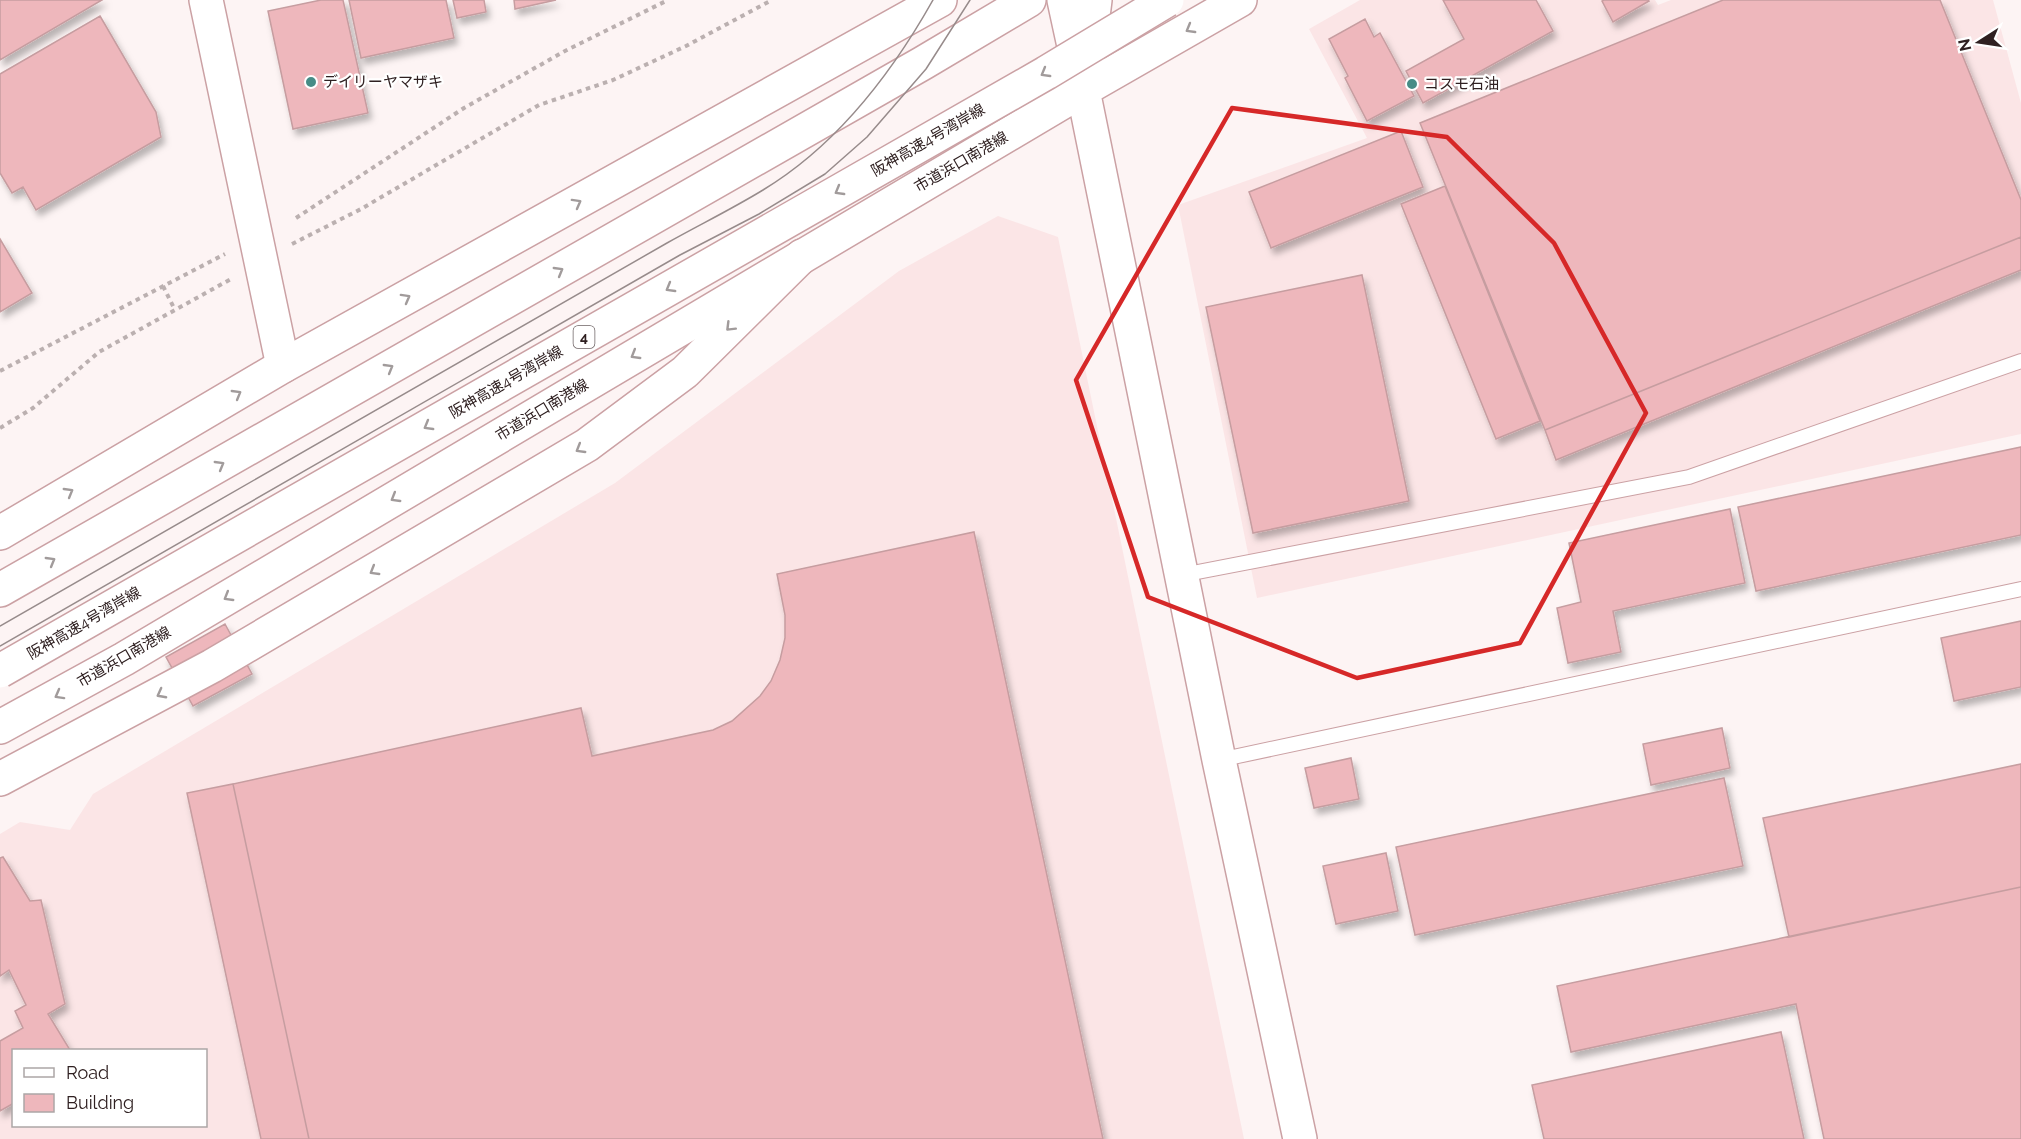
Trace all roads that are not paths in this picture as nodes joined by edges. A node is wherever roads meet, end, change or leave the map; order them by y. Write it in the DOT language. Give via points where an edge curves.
graph roads {
  1 [pos="206,0"];
  2 [pos="940,0"];
  3 [pos="1029,0"];
  4 [pos="1064,0"];
  5 [pos="1095,0"];
  6 [pos="1167,0"];
  7 [pos="1240,0"];
  8 [pos="1083,90"];
  9 [pos="802,256"];
  10 [pos="2021,361"];
  11 [pos="283,366"];
  12 [pos="0,533"];
  13 [pos="1182,575"];
  14 [pos="2021,589"];
  15 [pos="0,590"];
  16 [pos="0,671"];
  17 [pos="0,727"];
  18 [pos="1219,760"];
  19 [pos="0,779"];
  20 [pos="1300,1139"];
  1 -- 11 [label="main road"];
  11 -- 2 [label="main road, one-way"];
  15 -- 3 [label="main road, one-way"];
  4 -- 8 [label="main road"];
  5 -- 8 [label="main road"];
  6 -- 16 [label="main road, 阪神高速4号湾岸線 / 4, one-way, bridge" via="1036,79"];
  7 -- 8 [label="main road, 市道浜口南港線, one-way"];
  8 -- 9 [label="main road, 市道浜口南港線"];
  8 -- 13 [label="main road"];
  9 -- 17 [label="main road, 市道浜口南港線, one-way" via="124,659"];
  9 -- 19 [label="main road, one-way" via="685,372 586,445 212,666"];
  10 -- 13 [label="lane" via="1689,477"];
  12 -- 11 [label="main road, one-way"];
  13 -- 18 [label="main road"];
  14 -- 18 [label="lane"];
  18 -- 20 [label="main road"];
}
